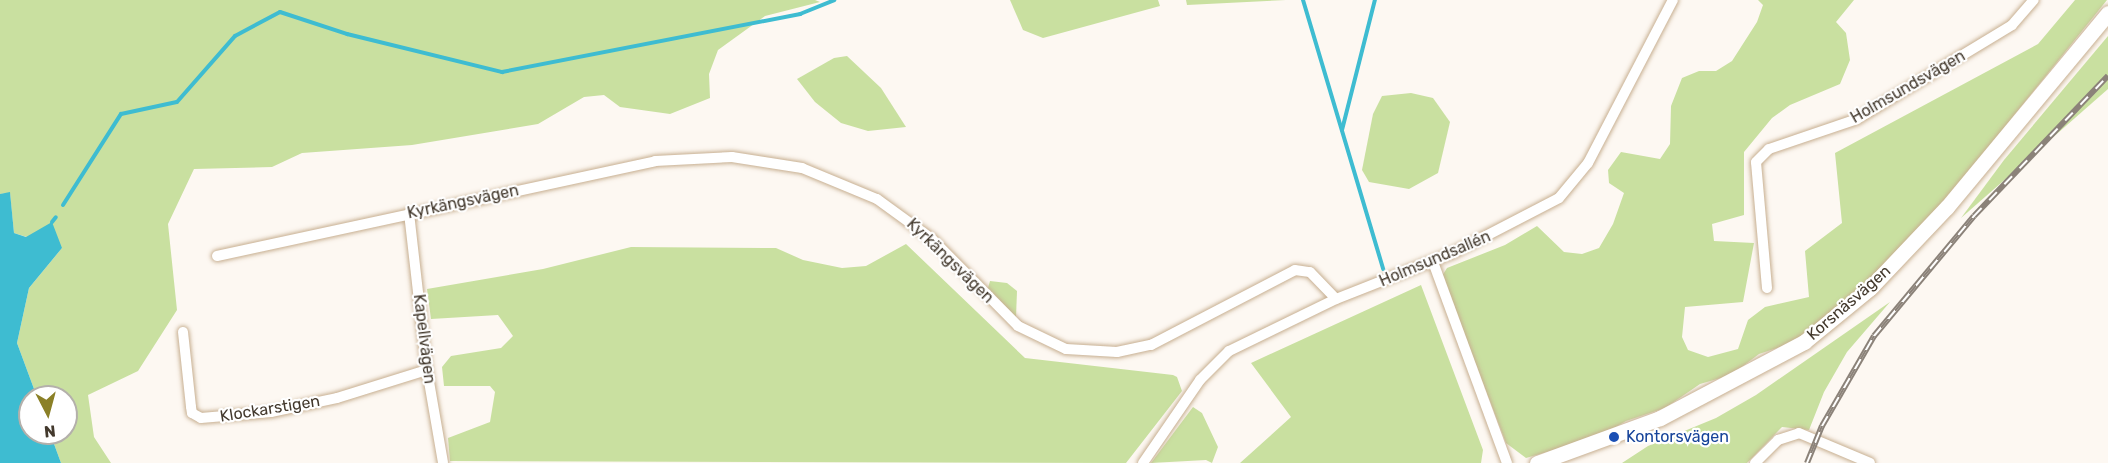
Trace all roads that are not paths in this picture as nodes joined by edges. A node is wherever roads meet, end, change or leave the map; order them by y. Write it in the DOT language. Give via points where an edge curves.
graph roads {
  1 [pos="1673,0"];
  2 [pos="2034,0"];
  3 [pos="2108,14"];
  4 [pos="409,213"];
  5 [pos="217,256"];
  6 [pos="1433,262"];
  7 [pos="1767,288"];
  8 [pos="1336,299"];
  9 [pos="183,332"];
  10 [pos="427,370"];
  11 [pos="443,463"];
  12 [pos="1143,463"];
  13 [pos="1507,463"];
  14 [pos="1537,463"];
  15 [pos="1755,463"];
  16 [pos="1870,463"];
  1 -- 6 [label="street, Holmsundsallén" via="1588,163 1570,186 1535,214"];
  2 -- 7 [label="street, Holmsundsvägen" via="2012,25 1857,119 1768,149 1756,162"];
  3 -- 14 [label="street, Korsnäsvägen" via="1947,207 1870,288 1804,342 1660,418"];
  4 -- 5 [label="street, Kyrkängsvägen"];
  4 -- 8 [label="street, Kyrkängsvägen" via="655,161 732,157 802,168 884,202 932,239 1018,326 1066,349 1117,352 1151,345 1295,270 1310,272"];
  4 -- 10 [label="street, Kapellvägen"];
  6 -- 8 [label="street, Holmsundsallén"];
  6 -- 13 [label="street"];
  8 -- 12 [label="street, Holmsundsallén" via="1243,343 1219,360 1195,387"];
  9 -- 10 [label="street, Klockarstigen" via="192,413 201,418 272,412 315,403"];
  10 -- 11 [label="street, Kapellvägen"];
  15 -- 16 [label="street" via="1778,440 1799,433"];
}
